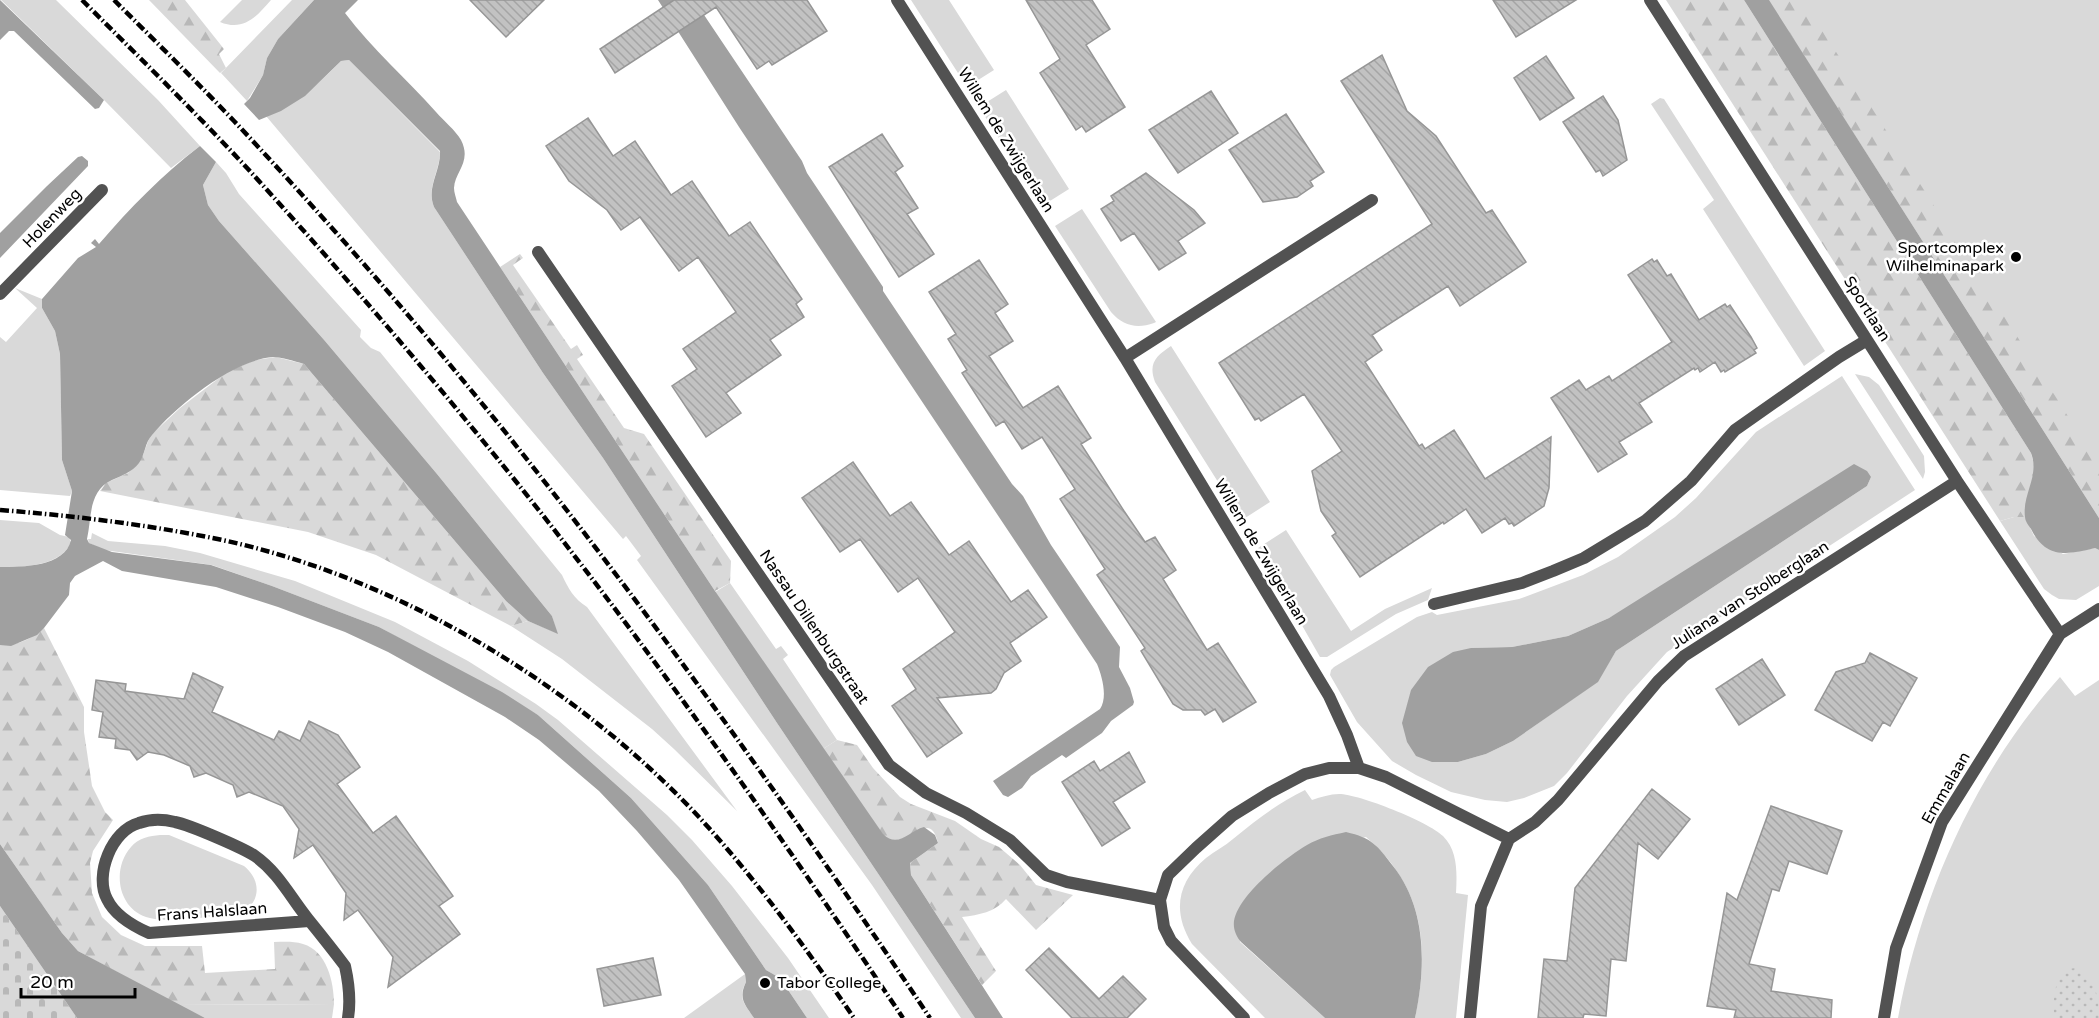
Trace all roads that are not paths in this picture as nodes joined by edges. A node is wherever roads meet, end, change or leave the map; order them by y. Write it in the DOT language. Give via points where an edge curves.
graph roads {
  1 [pos="897,0"];
  2 [pos="1650,0"];
  3 [pos="102,190"];
  4 [pos="1372,200"];
  5 [pos="538,252"];
  6 [pos="0,294"];
  7 [pos="1867,340"];
  8 [pos="1125,358"];
  9 [pos="1957,481"];
  10 [pos="1434,604"];
  11 [pos="2099,609"];
  12 [pos="2060,634"];
  13 [pos="1359,768"];
  14 [pos="1509,838"];
  15 [pos="1160,900"];
  16 [pos="309,921"];
  17 [pos="348,1018"];
  18 [pos="1245,1018"];
  19 [pos="1470,1018"];
  20 [pos="1884,1018"];
  1 -- 8 [label="street, Willem de Zwijgerlaan"];
  2 -- 7 [label="street, Sportlaan"];
  3 -- 6 [label="street, Holenweg"];
  4 -- 8 [label="street"];
  5 -- 15 [label="street, Nassau Dillenburgstraat" via="889,765 926,794 1010,840 1046,875"];
  7 -- 9 [label="street, Sportlaan"];
  7 -- 10 [label="street" via="1735,430 1690,481 1645,522 1584,558 1553,571 1521,583"];
  8 -- 13 [label="street, Willem de Zwijgerlaan" via="1329,696"];
  9 -- 12 [label="street, Sportlaan"];
  9 -- 14 [label="street, Juliana van Stolberglaan" via="1684,656 1658,681 1558,800 1535,822"];
  11 -- 12 [label="street, Emmalaan"];
  12 -- 20 [label="street, Emmalaan" via="1942,822 1896,948"];
  13 -- 14 [label="street" via="1386,777"];
  13 -- 15 [label="street" via="1329,768 1305,774 1232,816 1168,875"];
  14 -- 19 [label="street" via="1482,906"];
  15 -- 18 [label="street" via="1164,927 1171,941"];
  16 -- 16 [label="street, Frans Halslaan" via="272,870 254,855 176,822 155,820 130,826 114,842 106,858 106,898 131,925 149,933"];
  16 -- 17 [label="street, Frans Halslaan" via="345,966 351,1005"];
}
